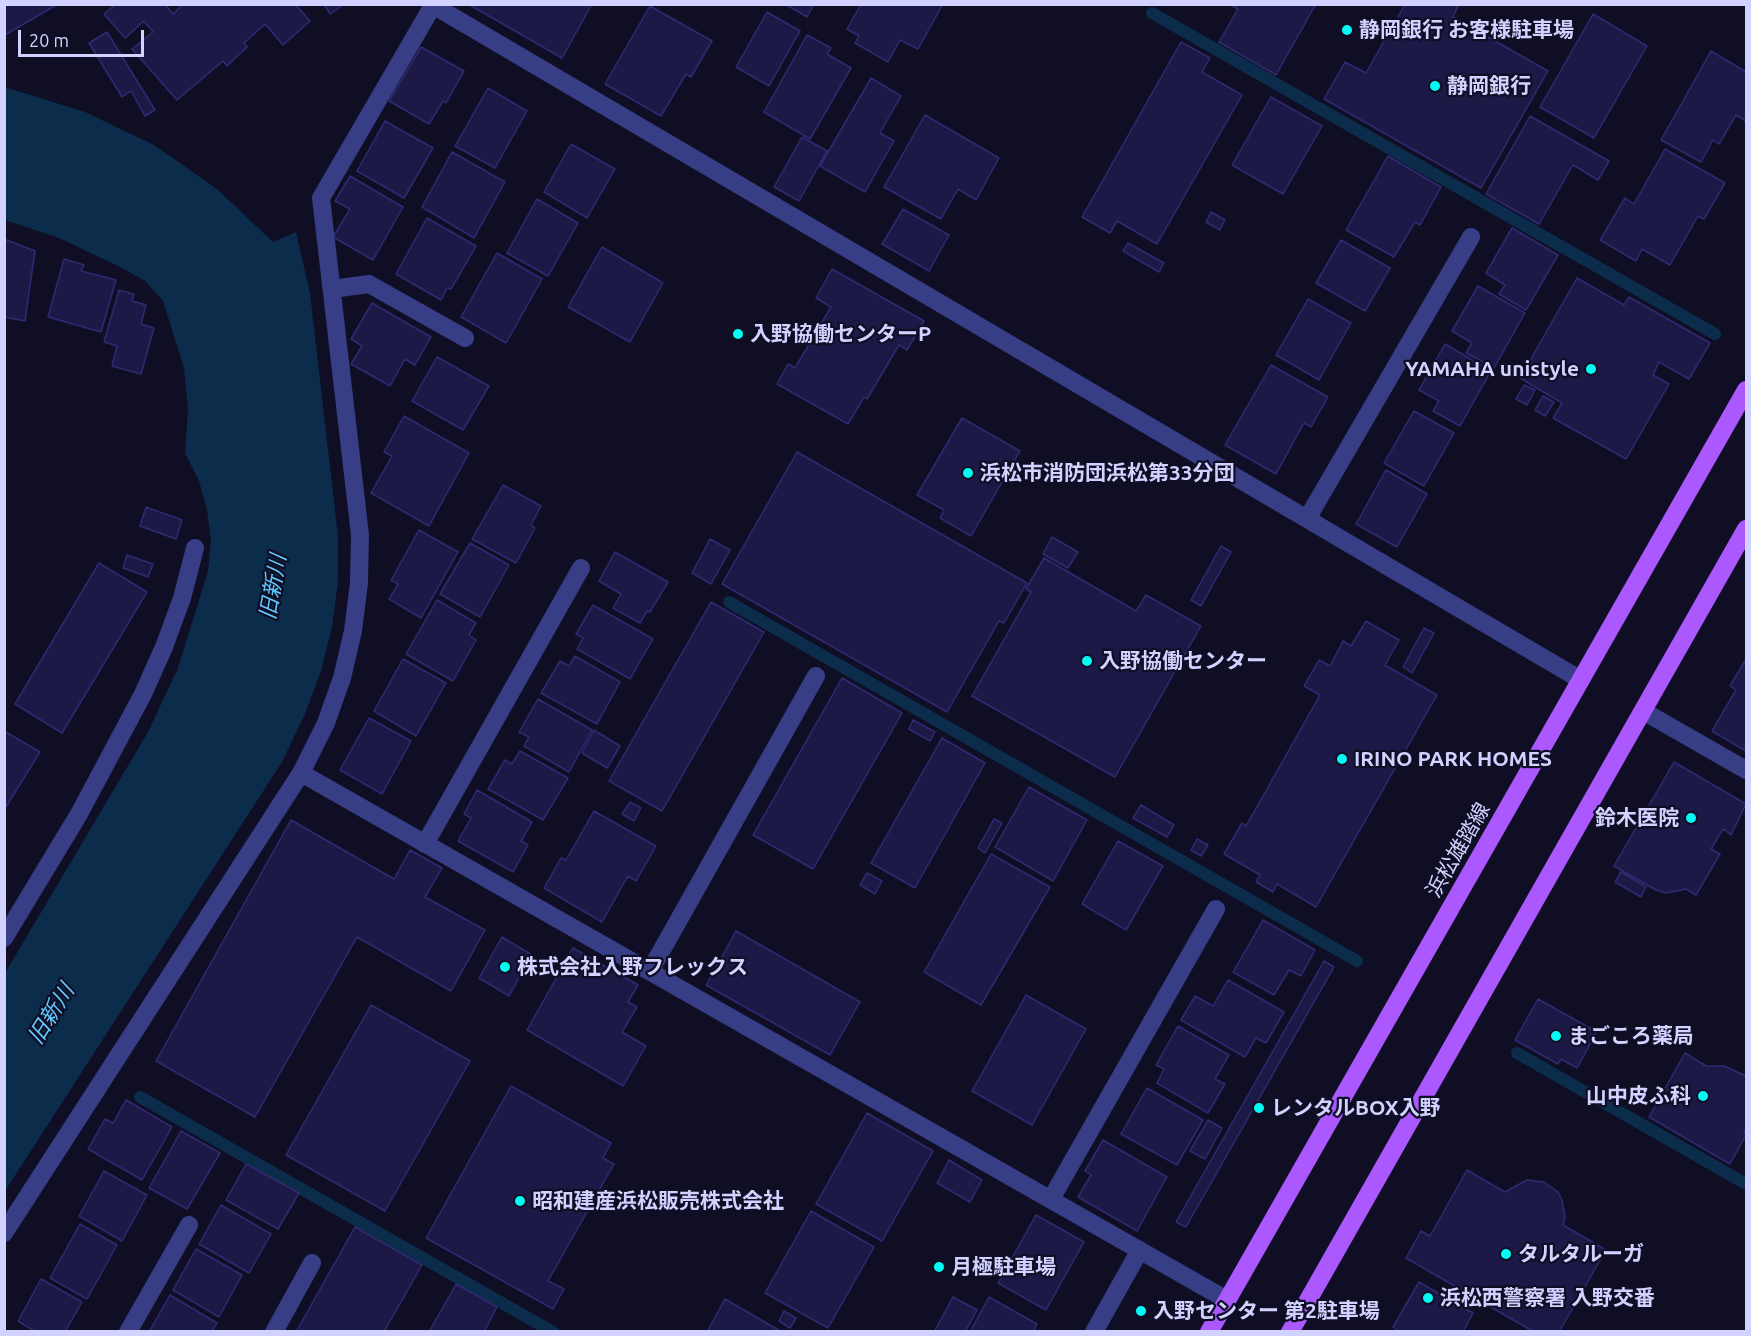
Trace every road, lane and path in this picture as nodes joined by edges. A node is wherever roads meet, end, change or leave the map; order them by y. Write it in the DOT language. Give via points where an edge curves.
graph roads {
  1 [pos="431,6"];
  2 [pos="1472,237"];
  3 [pos="332,289"];
  4 [pos="465,338"];
  5 [pos="1746,390"];
  6 [pos="1307,519"];
  7 [pos="1746,529"];
  8 [pos="195,548"];
  9 [pos="581,568"];
  10 [pos="816,676"];
  11 [pos="1581,680"];
  12 [pos="1643,711"];
  13 [pos="1746,770"];
  14 [pos="301,773"];
  15 [pos="425,844"];
  16 [pos="1216,909"];
  17 [pos="4,938"];
  18 [pos="650,971"];
  19 [pos="1051,1199"];
  20 [pos="189,1224"];
  21 [pos="4,1233"];
  22 [pos="1140,1250"];
  23 [pos="312,1263"];
  24 [pos="1227,1300"];
  25 [pos="128,1332"];
  26 [pos="274,1332"];
  27 [pos="1094,1332"];
  28 [pos="1209,1332"];
  29 [pos="1290,1332"];
  1 -- 3 [label="street" via="321,198"];
  1 -- 6 [label="street"];
  2 -- 6 [label="street"];
  3 -- 4 [label="street" via="369,285"];
  3 -- 14 [label="street" via="360,535 359,583 342,678 326,723"];
  5 -- 11 [label="main road, 浜松雄踏線"];
  6 -- 11 [label="street"];
  7 -- 12 [label="main road"];
  8 -- 17 [label="street" via="178,608 143,694 79,814"];
  9 -- 15 [label="street"];
  10 -- 18 [label="street"];
  11 -- 24 [label="main road, 浜松雄踏線"];
  12 -- 13 [label="street"];
  12 -- 29 [label="main road"];
  14 -- 15 [label="street"];
  14 -- 21 [label="street"];
  15 -- 18 [label="street"];
  16 -- 19 [label="street"];
  18 -- 19 [label="street"];
  19 -- 22 [label="street"];
  20 -- 25 [label="street"];
  22 -- 24 [label="street"];
  22 -- 27 [label="street"];
  23 -- 26 [label="street"];
  24 -- 28 [label="main road, 浜松雄踏線"];
}
